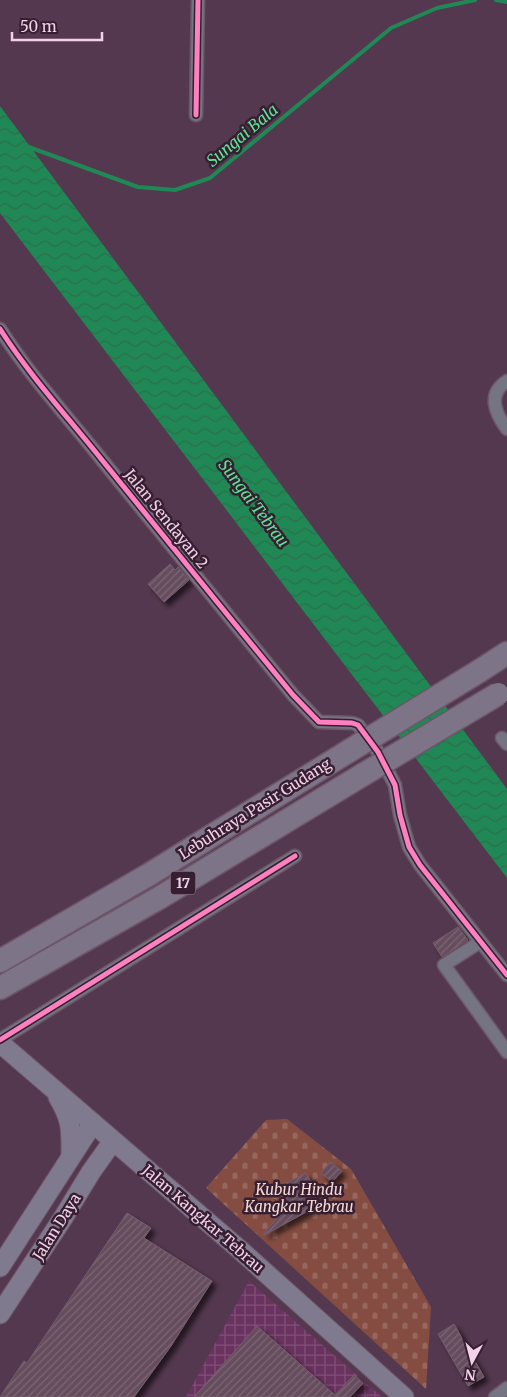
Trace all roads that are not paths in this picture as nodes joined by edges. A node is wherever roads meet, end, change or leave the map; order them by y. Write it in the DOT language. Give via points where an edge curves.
graph roads {
  1 [pos="198,0"];
  2 [pos="196,115"];
  3 [pos="0,329"];
  4 [pos="507,381"];
  5 [pos="507,428"];
  6 [pos="507,653"];
  7 [pos="503,691"];
  8 [pos="295,856"];
  9 [pos="480,942"];
  10 [pos="0,960"];
  11 [pos="507,975"];
  12 [pos="0,988"];
  13 [pos="0,1042"];
  14 [pos="507,1052"];
  15 [pos="51,1087"];
  16 [pos="93,1123"];
  17 [pos="113,1141"];
  18 [pos="71,1155"];
  19 [pos="146,1169"];
  20 [pos="91,1172"];
  21 [pos="0,1267"];
  22 [pos="0,1291"];
  23 [pos="0,1300"];
  24 [pos="0,1314"];
  25 [pos="404,1397"];
  1 -- 2 [label="street"];
  3 -- 9 [label="street, Jalan Sendayan 2" via="40,387 81,433 292,696 321,722 358,726 378,752 395,785 409,847"];
  4 -- 5 [label="street" via="500,385 494,399 495,410"];
  6 -- 10 [label="highway, Lebuhraya Pasir Gudang / 17, bridge" via="150,874"];
  7 -- 12 [label="highway, Lebuhraya Pasir Gudang / 17, bridge" via="160,898"];
  8 -- 13 [label="street"];
  9 -- 11 [label="street"];
  9 -- 14 [label="street" via="444,965"];
  13 -- 15 [label="main road, Jalan Kangkar Tebrau"];
  15 -- 16 [label="main road, Jalan Kangkar Tebrau"];
  15 -- 18 [label="main road" via="69,1118"];
  16 -- 17 [label="main road, Jalan Kangkar Tebrau"];
  16 -- 18 [label="main road, Jalan Daya"];
  17 -- 19 [label="main road, Jalan Kangkar Tebrau"];
  17 -- 20 [label="main road, Jalan Daya"];
  18 -- 21 [label="main road, Jalan Daya"];
  19 -- 20 [label="main road" via="122,1162 106,1164"];
  19 -- 25 [label="main road, Jalan Kangkar Tebrau"];
  20 -- 24 [label="main road, Jalan Daya"];
  22 -- 23 [label="main road"];
}
